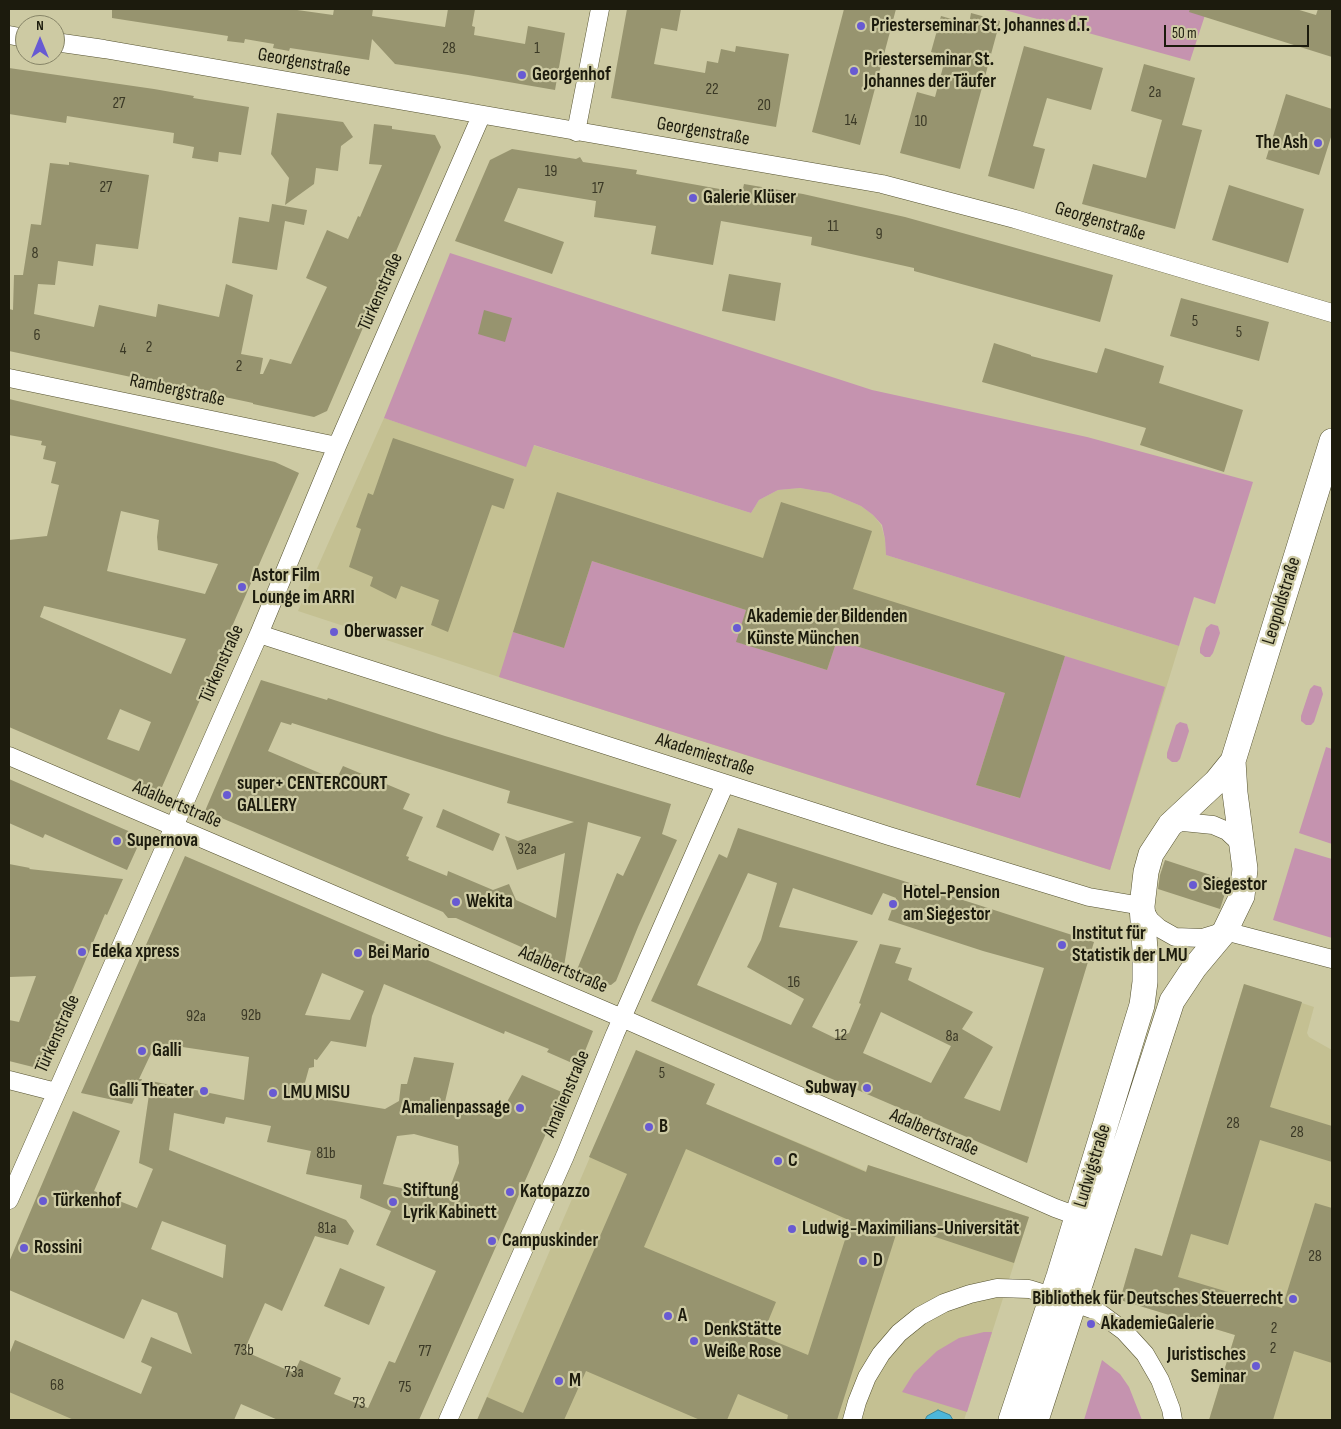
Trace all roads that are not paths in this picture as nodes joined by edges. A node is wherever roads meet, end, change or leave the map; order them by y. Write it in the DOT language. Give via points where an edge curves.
graph roads {
  1 [pos="600,9"];
  2 [pos="65,43"];
  3 [pos="481,116"];
  4 [pos="576,132"];
  5 [pos="1332,313"];
  6 [pos="9,378"];
  7 [pos="1332,442"];
  8 [pos="337,446"];
  9 [pos="259,634"];
  10 [pos="9,756"];
  11 [pos="1234,761"];
  12 [pos="725,784"];
  13 [pos="1170,825"];
  14 [pos="174,827"];
  15 [pos="1242,845"];
  16 [pos="1142,906"];
  17 [pos="1225,931"];
  18 [pos="1332,959"];
  19 [pos="622,1018"];
  20 [pos="9,1080"];
  21 [pos="56,1092"];
  22 [pos="9,1200"];
  23 [pos="1089,1220"];
  24 [pos="1064,1300"];
  25 [pos="448,1420"];
  26 [pos="852,1420"];
  27 [pos="1011,1420"];
  28 [pos="1036,1420"];
  29 [pos="1173,1420"];
  1 -- 4 [label="street"];
  2 -- 3 [label="street, Georgenstraße"];
  3 -- 4 [label="street, Georgenstraße"];
  3 -- 8 [label="street, Türkenstraße"];
  4 -- 5 [label="street, Georgenstraße" via="882,184 1015,219"];
  6 -- 8 [label="street, Rambergstraße"];
  7 -- 11 [label="main road, Leopoldstraße"];
  8 -- 9 [label="street, Türkenstraße"];
  9 -- 12 [label="street, Akademiestraße"];
  9 -- 14 [label="street, Türkenstraße"];
  10 -- 14 [label="street, Adalbertstraße"];
  11 -- 13 [label="main road, Leopoldstraße"];
  11 -- 15 [label="main road, Leopoldstraße"];
  12 -- 16 [label="street, Akademiestraße" via="1089,897"];
  12 -- 19 [label="street, Amalienstraße"];
  13 -- 15 [label="street" via="1183,822 1213,825 1227,831"];
  13 -- 16 [label="main road, Leopoldstraße" via="1151,854"];
  14 -- 19 [label="street, Adalbertstraße"];
  14 -- 21 [label="street, Türkenstraße"];
  15 -- 17 [label="main road, Leopoldstraße" via="1245,869 1242,896"];
  16 -- 17 [label="street" via="1150,920 1175,937 1202,938"];
  16 -- 23 [label="main road, Ludwigstraße" via="1145,950 1142,1004"];
  17 -- 18 [label="street"];
  17 -- 23 [label="main road, Ludwigstraße" via="1172,1001"];
  19 -- 23 [label="street, Adalbertstraße"];
  19 -- 25 [label="street, Amalienstraße" via="565,1156"];
  20 -- 21 [label="street"];
  21 -- 22 [label="street, Türkenstraße"];
  23 -- 24 [label="main road, Ludwigstraße"];
  24 -- 26 [label="street" via="1029,1289 996,1288 944,1303 920,1316 882,1354 867,1377"];
  24 -- 27 [label="main road, Ludwigstraße"];
  24 -- 28 [label="main road, Ludwigstraße"];
  24 -- 29 [label="street" via="1097,1311 1124,1331 1145,1354 1160,1380"];
}
